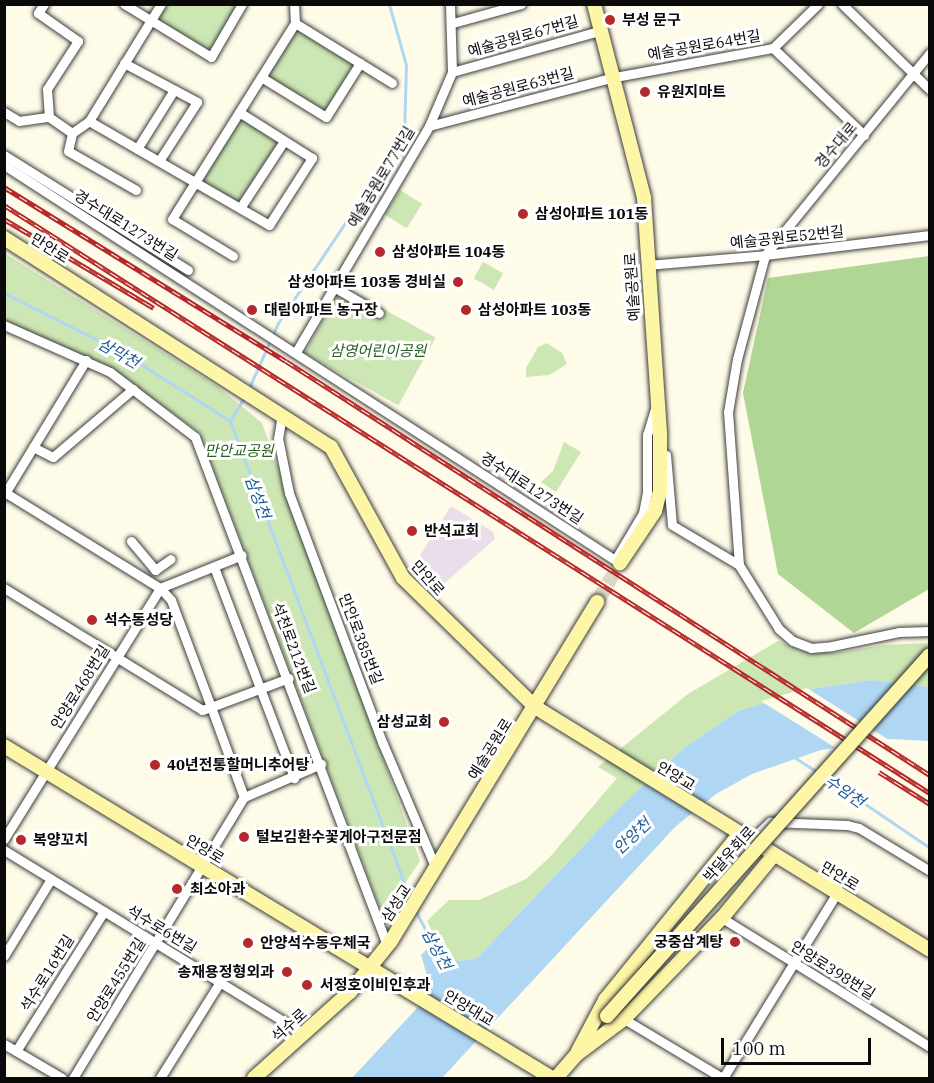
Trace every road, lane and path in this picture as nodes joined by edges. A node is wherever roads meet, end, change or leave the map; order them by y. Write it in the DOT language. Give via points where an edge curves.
graph roads {
  1 [pos="44,4"];
  2 [pos="124,4"];
  3 [pos="161,4"];
  4 [pos="242,4"];
  5 [pos="294,4"];
  6 [pos="450,4"];
  7 [pos="521,4"];
  8 [pos="594,4"];
  9 [pos="818,4"];
  10 [pos="842,4"];
  11 [pos="151,22"];
  12 [pos="296,23"];
  13 [pos="453,23"];
  14 [pos="602,30"];
  15 [pos="773,48"];
  16 [pos="930,53"];
  17 [pos="124,63"];
  18 [pos="360,63"];
  19 [pos="452,72"];
  20 [pos="913,75"];
  21 [pos="261,77"];
  22 [pos="615,77"];
  23 [pos="392,83"];
  24 [pos="174,90"];
  25 [pos="930,90"];
  26 [pos="4,112"];
  27 [pos="239,112"];
  28 [pos="49,117"];
  29 [pos="89,121"];
  30 [pos="429,126"];
  31 [pos="72,132"];
  32 [pos="864,135"];
  33 [pos="284,141"];
  34 [pos="137,148"];
  35 [pos="4,155"];
  36 [pos="159,161"];
  37 [pos="4,165"];
  38 [pos="195,182"];
  39 [pos="136,190"];
  40 [pos="240,208"];
  41 [pos="930,235"];
  42 [pos="4,238"];
  43 [pos="142,247"];
  44 [pos="765,255"];
  45 [pos="233,256"];
  46 [pos="647,265"];
  47 [pos="188,270"];
  48 [pos="332,286"];
  49 [pos="379,313"];
  50 [pos="4,325"];
  51 [pos="294,351"];
  52 [pos="86,360"];
  53 [pos="133,389"];
  54 [pos="657,402"];
  55 [pos="282,414"];
  56 [pos="33,447"];
  57 [pos="5,494"];
  58 [pos="131,541"];
  59 [pos="242,555"];
  60 [pos="171,559"];
  61 [pos="620,562"];
  62 [pos="739,565"];
  63 [pos="214,567"];
  64 [pos="4,588"];
  65 [pos="160,588"];
  66 [pos="597,602"];
  67 [pos="930,631"];
  68 [pos="930,655"];
  69 [pos="116,658"];
  70 [pos="289,678"];
  71 [pos="260,689"];
  72 [pos="211,707"];
  73 [pos="535,707"];
  74 [pos="4,746"];
  75 [pos="602,751"];
  76 [pos="321,764"];
  77 [pos="46,771"];
  78 [pos="294,778"];
  79 [pos="244,797"];
  80 [pos="741,835"];
  81 [pos="4,839"];
  82 [pos="4,850"];
  83 [pos="773,856"];
  84 [pos="202,866"];
  85 [pos="436,869"];
  86 [pos="930,871"];
  87 [pos="51,879"];
  88 [pos="429,882"];
  89 [pos="837,894"];
  90 [pos="104,911"];
  91 [pos="722,918"];
  92 [pos="389,943"];
  93 [pos="156,944"];
  94 [pos="930,950"];
  95 [pos="4,956"];
  96 [pos="796,965"];
  97 [pos="368,968"];
  98 [pos="389,978"];
  99 [pos="220,982"];
  100 [pos="624,1019"];
  101 [pos="304,1034"];
  102 [pos="4,1044"];
  103 [pos="930,1047"];
  104 [pos="16,1051"];
  105 [pos="576,1055"];
  106 [pos="62,1078"];
  107 [pos="73,1078"];
  108 [pos="160,1078"];
  109 [pos="254,1078"];
  110 [pos="554,1078"];
  111 [pos="723,1078"];
  1 -- 28 [label="street" via="38,13 78,41 46,89"];
  2 -- 11 [label="street"];
  3 -- 11 [label="street"];
  4 -- 11 [label="street" via="212,57"];
  5 -- 12 [label="street"];
  6 -- 13 [label="street, 예술공원로77번길"];
  7 -- 13 [label="street"];
  8 -- 14 [label="street, 예술공원로"];
  9 -- 15 [label="street, 예술공원로64번길"];
  10 -- 20 [label="street"];
  11 -- 17 [label="street"];
  12 -- 18 [label="street"];
  12 -- 21 [label="street"];
  13 -- 19 [label="street, 예술공원로77번길"];
  14 -- 19 [label="street, 예술공원로67번길"];
  14 -- 22 [label="street, 예술공원로"];
  15 -- 22 [label="street, 예술공원로64번길"];
  15 -- 32 [label="street"];
  16 -- 20 [label="street, 경수대로"];
  17 -- 24 [label="street"];
  17 -- 29 [label="street"];
  18 -- 21 [label="street" via="326,117"];
  18 -- 23 [label="street"];
  19 -- 30 [label="street, 예술공원로77번길"];
  20 -- 25 [label="street"];
  20 -- 32 [label="street, 경수대로"];
  21 -- 27 [label="street"];
  22 -- 30 [label="street, 예술공원로63번길"];
  22 -- 46 [label="street, 예술공원로" via="644,198"];
  24 -- 34 [label="street"];
  24 -- 36 [label="street" via="197,102"];
  26 -- 28 [label="street" via="19,121"];
  27 -- 33 [label="street"];
  27 -- 38 [label="street"];
  28 -- 31 [label="street"];
  29 -- 31 [label="street"];
  29 -- 34 [label="street"];
  30 -- 48 [label="street, 예술공원로77번길"];
  31 -- 39 [label="street" via="68,151"];
  32 -- 44 [label="street, 경수대로"];
  33 -- 40 [label="street"];
  33 -- 40 [label="street" via="312,158 269,225"];
  34 -- 36 [label="street"];
  35 -- 43 [label="street"];
  36 -- 38 [label="street"];
  37 -- 43 [label="street, 경수대로1273번길"];
  38 -- 40 [label="street"];
  38 -- 45 [label="street" via="172,219"];
  41 -- 44 [label="street, 예술공원로52번길"];
  42 -- 55 [label="street, 만안로"];
  43 -- 47 [label="street"];
  43 -- 51 [label="street, 경수대로1273번길"];
  44 -- 46 [label="street, 예술공원로52번길"];
  44 -- 62 [label="street" via="737,359 728,412"];
  46 -- 54 [label="street, 예술공원로"];
  48 -- 49 [label="street"];
  48 -- 51 [label="street, 예술공원로77번길"];
  50 -- 52 [label="street, 석천로212번길"];
  51 -- 54 [label="street, 경수대로1273번길" via="615,560 643,513 647,494 647,435"];
  52 -- 53 [label="street, 석천로212번길"];
  52 -- 56 [label="street"];
  53 -- 56 [label="street" via="52,457"];
  53 -- 59 [label="street, 석천로212번길" via="195,437"];
  54 -- 61 [label="street, 예술공원로" via="660,491 655,511"];
  54 -- 62 [label="street" via="664,426 672,525"];
  55 -- 73 [label="street, 만안로" via="331,447 403,578"];
  55 -- 85 [label="street, 만안로385번길" via="278,438 289,493 383,744"];
  56 -- 57 [label="street"];
  57 -- 65 [label="street"];
  58 -- 60 [label="street" via="155,570"];
  59 -- 63 [label="street"];
  59 -- 70 [label="street, 석천로212번길"];
  62 -- 67 [label="street" via="779,629 793,641 811,648 899,632"];
  63 -- 65 [label="street"];
  63 -- 71 [label="street"];
  64 -- 69 [label="street"];
  65 -- 69 [label="street, 안양로468번길"];
  65 -- 72 [label="street" via="171,600"];
  66 -- 73 [label="street, 예술공원로"];
  68 -- 105 [label="street, 박달우회로, bridge"];
  69 -- 72 [label="street" via="202,710"];
  69 -- 77 [label="street, 안양로468번길"];
  70 -- 71 [label="street"];
  70 -- 76 [label="street, 석천로212번길"];
  71 -- 72 [label="street"];
  71 -- 78 [label="street"];
  72 -- 79 [label="street"];
  73 -- 75 [label="street, 만안로"];
  73 -- 85 [label="street, 예술공원로"];
  74 -- 77 [label="street, 안양로"];
  75 -- 80 [label="street, 안양교"];
  76 -- 78 [label="street"];
  76 -- 92 [label="street, 석천로212번길"];
  77 -- 81 [label="street, 안양로468번길"];
  77 -- 84 [label="street, 안양로"];
  78 -- 79 [label="street"];
  79 -- 84 [label="street, 안양로455번길"];
  80 -- 83 [label="street, 만안로"];
  80 -- 86 [label="street" via="770,822 847,825 859,828"];
  80 -- 105 [label="street" via="605,1000"];
  82 -- 87 [label="street, 석수로6번길"];
  83 -- 89 [label="street, 만안로"];
  83 -- 91 [label="street"];
  84 -- 93 [label="street, 안양로455번길"];
  84 -- 97 [label="street, 안양로"];
  85 -- 88 [label="street, 예술공원로"];
  87 -- 90 [label="street, 석수로6번길"];
  87 -- 95 [label="street"];
  88 -- 92 [label="street, 삼성교"];
  89 -- 94 [label="street, 만안로"];
  89 -- 96 [label="street"];
  90 -- 93 [label="street, 석수로6번길"];
  90 -- 104 [label="street, 석수로16번길"];
  91 -- 96 [label="street, 안양로398번길"];
  91 -- 100 [label="street"];
  92 -- 97 [label="street"];
  93 -- 99 [label="street, 석수로6번길"];
  93 -- 107 [label="street, 안양로455번길"];
  96 -- 103 [label="street, 안양로398번길"];
  96 -- 111 [label="street"];
  97 -- 98 [label="street, 안양로"];
  97 -- 101 [label="street, 석수로" via="350,992"];
  98 -- 110 [label="street, 안양대교"];
  99 -- 101 [label="street, 석수로6번길"];
  99 -- 108 [label="street"];
  100 -- 105 [label="street"];
  100 -- 111 [label="street"];
  101 -- 109 [label="street, 석수로"];
  102 -- 104 [label="street"];
  104 -- 106 [label="street"];
  105 -- 110 [label="street, 박달우회로"];
}
